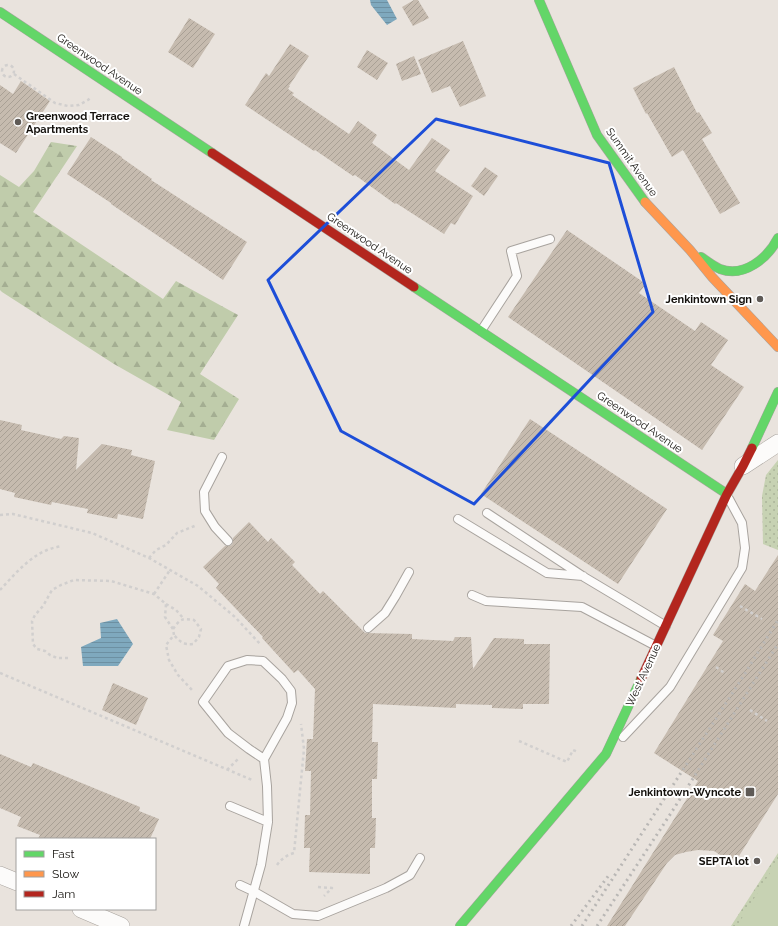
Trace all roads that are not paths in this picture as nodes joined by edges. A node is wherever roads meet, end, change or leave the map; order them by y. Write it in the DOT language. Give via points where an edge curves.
graph roads {
  1 [pos="539,0"];
  2 [pos="0,12"];
  3 [pos="550,238"];
  4 [pos="778,238"];
  5 [pos="690,250"];
  6 [pos="480,331"];
  7 [pos="778,347"];
  8 [pos="778,392"];
  9 [pos="778,443"];
  10 [pos="222,457"];
  11 [pos="743,466"];
  12 [pos="727,494"];
  13 [pos="487,513"];
  14 [pos="458,519"];
  15 [pos="228,541"];
  16 [pos="409,572"];
  17 [pos="584,576"];
  18 [pos="472,595"];
  19 [pos="666,626"];
  20 [pos="368,628"];
  21 [pos="657,647"];
  22 [pos="606,754"];
  23 [pos="264,759"];
  24 [pos="230,806"];
  25 [pos="268,822"];
  26 [pos="420,858"];
  27 [pos="0,875"];
  28 [pos="16,882"];
  29 [pos="240,885"];
  30 [pos="253,891"];
  31 [pos="83,910"];
  32 [pos="121,926"];
  33 [pos="244,926"];
  34 [pos="460,926"];
  1 -- 5 [label="street, Summit Avenue" via="597,135 643,200"];
  2 -- 6 [label="street, Greenwood Avenue"];
  3 -- 6 [label="lane" via="511,251 517,276"];
  4 -- 5 [label="street" via="763,258 749,268 719,268"];
  5 -- 7 [label="street, Summit Avenue"];
  6 -- 12 [label="street, Greenwood Avenue"];
  8 -- 11 [label="street, West Avenue"];
  9 -- 11 [label="street"];
  10 -- 15 [label="lane" via="204,492 205,511"];
  11 -- 12 [label="street, West Avenue"];
  12 -- 19 [label="street, West Avenue"];
  12 -- 22 [label="lane" via="742,523 745,548 742,568 670,687"];
  13 -- 17 [label="lane"];
  14 -- 17 [label="lane" via="547,572"];
  16 -- 20 [label="lane" via="385,613"];
  17 -- 19 [label="lane"];
  18 -- 21 [label="lane" via="486,601 582,608"];
  19 -- 21 [label="street, West Avenue"];
  21 -- 22 [label="street, West Avenue"];
  22 -- 34 [label="street, West Avenue"];
  23 -- 23 [label="lane" via="287,718 292,703 291,691 263,661 246,660 228,666 203,702 228,733"];
  23 -- 25 [label="lane"];
  24 -- 25 [label="lane"];
  25 -- 30 [label="lane" via="261,865"];
  26 -- 30 [label="lane" via="410,875 386,888 318,916 293,914"];
  27 -- 28 [label="street"];
  29 -- 30 [label="lane"];
  30 -- 33 [label="lane"];
  31 -- 32 [label="street"];
}
